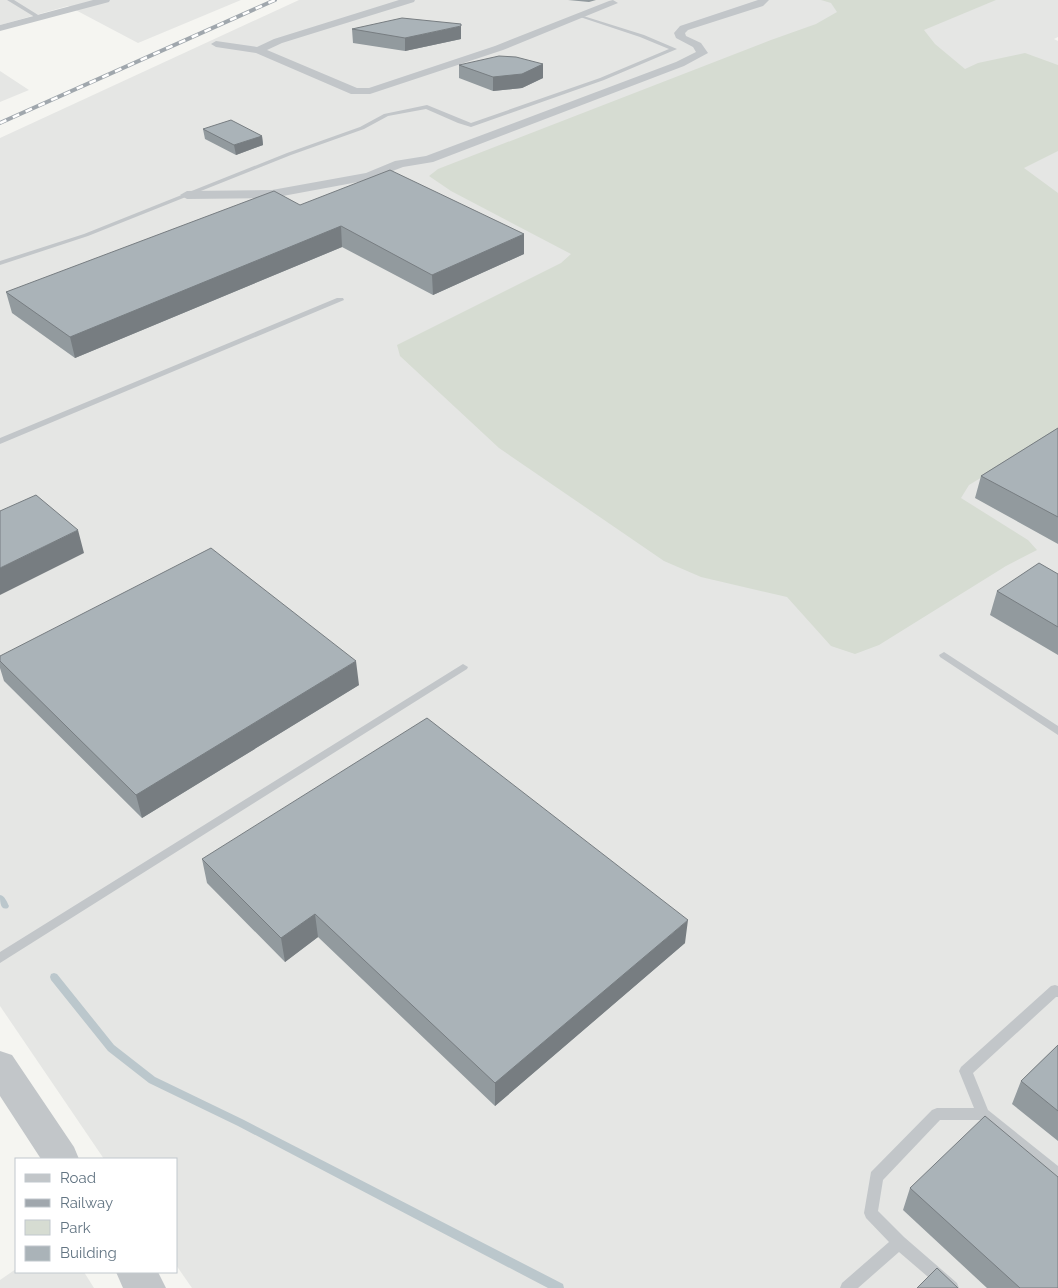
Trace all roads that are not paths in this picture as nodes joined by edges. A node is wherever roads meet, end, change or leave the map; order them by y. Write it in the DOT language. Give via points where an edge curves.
graph roads {
  1 [pos="10,0"];
  2 [pos="105,0"];
  3 [pos="410,0"];
  4 [pos="764,0"];
  5 [pos="613,3"];
  6 [pos="579,15"];
  7 [pos="40,18"];
  8 [pos="0,28"];
  9 [pos="216,44"];
  10 [pos="258,50"];
  11 [pos="187,195"];
  12 [pos="0,263"];
  13 [pos="340,300"];
  14 [pos="0,441"];
  15 [pos="944,655"];
  16 [pos="463,667"];
  17 [pos="1058,731"];
  18 [pos="0,958"];
  19 [pos="1058,992"];
  20 [pos="0,1066"];
  21 [pos="983,1114"];
  22 [pos="60,1158"];
  23 [pos="1058,1175"];
  24 [pos="899,1242"];
  25 [pos="136,1273"];
  26 [pos="146,1288"];
  27 [pos="847,1288"];
  28 [pos="952,1288"];
  1 -- 7 [label="lane"];
  2 -- 7 [label="street"];
  3 -- 10 [label="street"];
  4 -- 11 [label="street" via="684,28 679,33 681,38 697,45 702,53 680,64 429,159 400,164 369,176 272,194"];
  5 -- 6 [label="street"];
  6 -- 10 [label="street" via="500,48 370,91 355,92"];
  6 -- 11 [label="lane" via="674,49 602,79 471,125 427,107 386,115 362,128"];
  7 -- 8 [label="street"];
  9 -- 10 [label="street"];
  11 -- 12 [label="lane" via="86,235"];
  13 -- 14 [label="lane"];
  15 -- 17 [label="lane"];
  16 -- 18 [label="lane"];
  19 -- 21 [label="lane" via="1055,990 966,1071"];
  20 -- 22 [label="street"];
  21 -- 23 [label="lane"];
  21 -- 24 [label="lane" via="937,1114 876,1177 871,1213"];
  24 -- 27 [label="lane"];
  24 -- 28 [label="lane"];
  25 -- 26 [label="street"];
}
